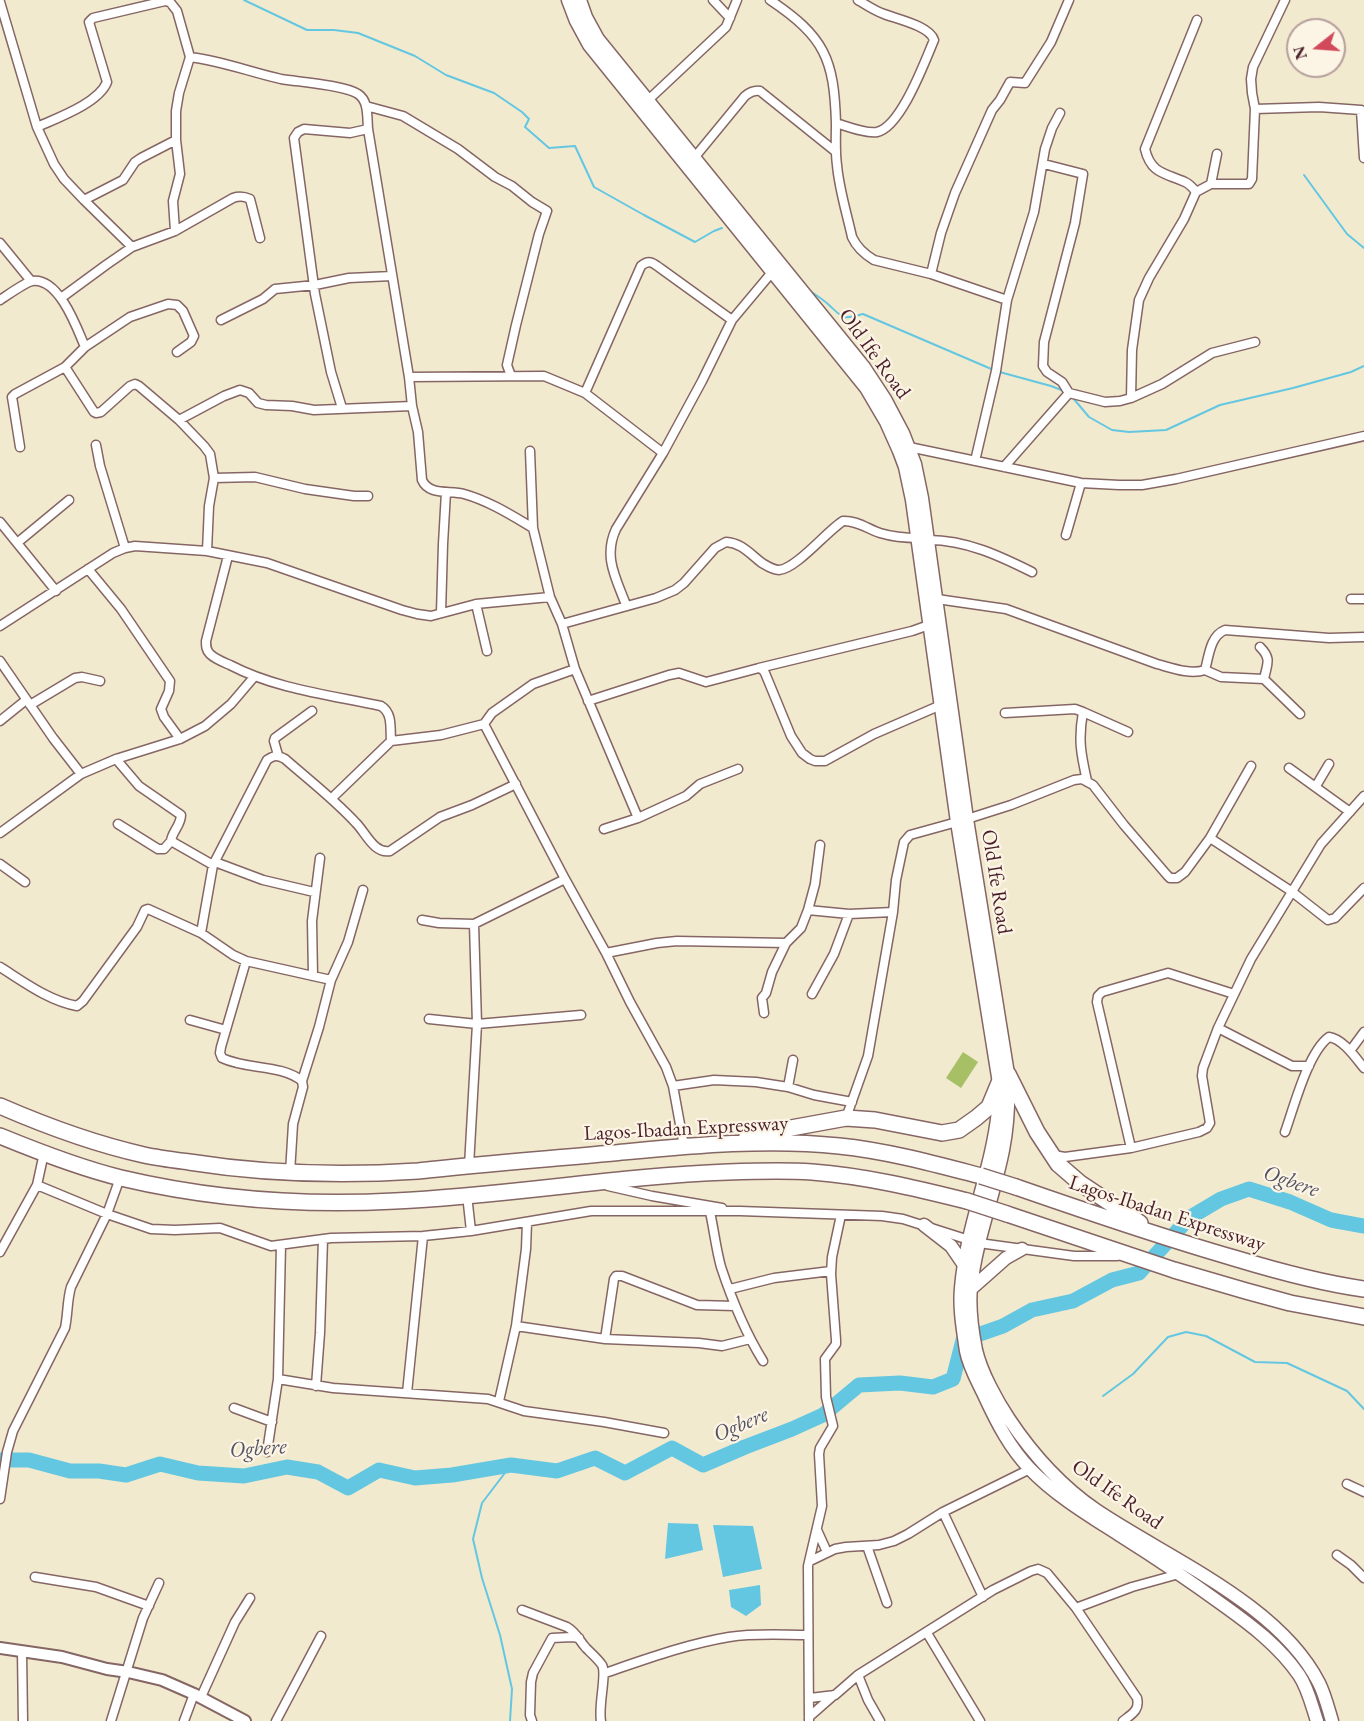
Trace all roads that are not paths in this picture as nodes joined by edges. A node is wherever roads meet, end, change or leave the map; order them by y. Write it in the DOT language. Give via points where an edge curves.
graph roads {
  1 [pos="568,0"];
  2 [pos="580,0"];
  3 [pos="713,0"];
  4 [pos="737,0"];
  5 [pos="770,0"];
  6 [pos="858,0"];
  7 [pos="1069,0"];
  8 [pos="1285,0"];
  9 [pos="0,2"];
  10 [pos="730,18"];
  11 [pos="1197,20"];
  12 [pos="190,57"];
  13 [pos="644,105"];
  14 [pos="366,106"];
  15 [pos="1362,107"];
  16 [pos="1255,109"];
  17 [pos="1060,113"];
  18 [pos="836,123"];
  19 [pos="37,127"];
  20 [pos="368,129"];
  21 [pos="176,140"];
  22 [pos="836,152"];
  23 [pos="1217,154"];
  24 [pos="1364,158"];
  25 [pos="694,159"];
  26 [pos="1044,164"];
  27 [pos="1210,184"];
  28 [pos="1196,192"];
  29 [pos="84,201"];
  30 [pos="175,231"];
  31 [pos="260,238"];
  32 [pos="0,243"];
  33 [pos="132,247"];
  34 [pos="773,271"];
  35 [pos="931,274"];
  36 [pos="392,276"];
  37 [pos="32,281"];
  38 [pos="315,285"];
  39 [pos="62,298"];
  40 [pos="0,300"];
  41 [pos="1007,300"];
  42 [pos="221,320"];
  43 [pos="732,320"];
  44 [pos="822,324"];
  45 [pos="1255,342"];
  46 [pos="85,346"];
  47 [pos="177,352"];
  48 [pos="65,367"];
  49 [pos="511,376"];
  50 [pos="409,377"];
  51 [pos="585,393"];
  52 [pos="1069,393"];
  53 [pos="1131,398"];
  54 [pos="412,406"];
  55 [pos="342,408"];
  56 [pos="179,420"];
  57 [pos="1364,436"];
  58 [pos="96,445"];
  59 [pos="21,447"];
  60 [pos="909,447"];
  61 [pos="530,451"];
  62 [pos="663,453"];
  63 [pos="975,461"];
  64 [pos="1004,467"];
  65 [pos="214,478"];
  66 [pos="1081,483"];
  67 [pos="446,492"];
  68 [pos="368,496"];
  69 [pos="69,500"];
  70 [pos="0,522"];
  71 [pos="533,528"];
  72 [pos="1066,535"];
  73 [pos="924,539"];
  74 [pos="17,543"];
  75 [pos="125,548"];
  76 [pos="207,551"];
  77 [pos="228,556"];
  78 [pos="88,569"];
  79 [pos="1032,572"];
  80 [pos="56,591"];
  81 [pos="550,597"];
  82 [pos="937,599"];
  83 [pos="1351,599"];
  84 [pos="1364,599"];
  85 [pos="476,604"];
  86 [pos="626,605"];
  87 [pos="441,613"];
  88 [pos="562,624"];
  89 [pos="929,625"];
  90 [pos="0,626"];
  91 [pos="1364,636"];
  92 [pos="1260,647"];
  93 [pos="487,651"];
  94 [pos="0,661"];
  95 [pos="759,668"];
  96 [pos="575,669"];
  97 [pos="1205,670"];
  98 [pos="254,677"];
  99 [pos="1264,679"];
  100 [pos="100,681"];
  101 [pos="588,701"];
  102 [pos="28,702"];
  103 [pos="941,705"];
  104 [pos="312,711"];
  105 [pos="1083,712"];
  106 [pos="1005,713"];
  107 [pos="1300,714"];
  108 [pos="0,721"];
  109 [pos="484,724"];
  110 [pos="1128,732"];
  111 [pos="180,739"];
  112 [pos="391,741"];
  113 [pos="278,755"];
  114 [pos="116,759"];
  115 [pos="1329,764"];
  116 [pos="1251,766"];
  117 [pos="1290,768"];
  118 [pos="738,769"];
  119 [pos="81,774"];
  120 [pos="1087,781"];
  121 [pos="516,784"];
  122 [pos="1316,786"];
  123 [pos="958,795"];
  124 [pos="1364,796"];
  125 [pos="332,798"];
  126 [pos="1350,812"];
  127 [pos="638,818"];
  128 [pos="962,821"];
  129 [pos="118,824"];
  130 [pos="604,829"];
  131 [pos="0,833"];
  132 [pos="1210,838"];
  133 [pos="171,841"];
  134 [pos="820,845"];
  135 [pos="320,858"];
  136 [pos="214,863"];
  137 [pos="0,864"];
  138 [pos="564,879"];
  139 [pos="25,882"];
  140 [pos="1364,888"];
  141 [pos="363,890"];
  142 [pos="314,891"];
  143 [pos="1291,891"];
  144 [pos="808,910"];
  145 [pos="893,912"];
  146 [pos="849,914"];
  147 [pos="422,921"];
  148 [pos="474,924"];
  149 [pos="201,933"];
  150 [pos="786,943"];
  151 [pos="606,953"];
  152 [pos="246,961"];
  153 [pos="0,967"];
  154 [pos="313,976"];
  155 [pos="331,980"];
  156 [pos="812,994"];
  157 [pos="1234,994"];
  158 [pos="764,1013"];
  159 [pos="581,1015"];
  160 [pos="429,1018"];
  161 [pos="190,1020"];
  162 [pos="477,1024"];
  163 [pos="1218,1028"];
  164 [pos="226,1030"];
  165 [pos="1364,1032"];
  166 [pos="1350,1051"];
  167 [pos="793,1060"];
  168 [pos="1309,1066"];
  169 [pos="1364,1068"];
  170 [pos="1003,1079"];
  171 [pos="303,1081"];
  172 [pos="673,1086"];
  173 [pos="788,1087"];
  174 [pos="852,1102"];
  175 [pos="0,1106"];
  176 [pos="846,1118"];
  177 [pos="1285,1132"];
  178 [pos="0,1136"];
  179 [pos="719,1144"];
  180 [pos="684,1146"];
  181 [pos="1131,1148"];
  182 [pos="45,1153"];
  183 [pos="1050,1154"];
  184 [pos="469,1166"];
  185 [pos="290,1173"];
  186 [pos="120,1178"];
  187 [pos="592,1182"];
  188 [pos="37,1185"];
  189 [pos="467,1195"];
  190 [pos="740,1211"];
  191 [pos="710,1212"];
  192 [pos="107,1214"];
  193 [pos="841,1215"];
  194 [pos="527,1222"];
  195 [pos="924,1225"];
  196 [pos="471,1231"];
  197 [pos="1158,1235"];
  198 [pos="423,1236"];
  199 [pos="323,1239"];
  200 [pos="974,1241"];
  201 [pos="281,1245"];
  202 [pos="1022,1249"];
  203 [pos="0,1252"];
  204 [pos="1132,1256"];
  205 [pos="964,1265"];
  206 [pos="831,1271"];
  207 [pos="730,1289"];
  208 [pos="971,1289"];
  209 [pos="1364,1289"];
  210 [pos="735,1306"];
  211 [pos="1364,1317"];
  212 [pos="967,1323"];
  213 [pos="516,1326"];
  214 [pos="605,1339"];
  215 [pos="750,1340"];
  216 [pos="972,1353"];
  217 [pos="764,1361"];
  218 [pos="279,1379"];
  219 [pos="316,1386"];
  220 [pos="407,1393"];
  221 [pos="499,1401"];
  222 [pos="234,1408"];
  223 [pos="272,1422"];
  224 [pos="664,1432"];
  225 [pos="267,1452"];
  226 [pos="1030,1469"];
  227 [pos="1347,1484"];
  228 [pos="1364,1492"];
  229 [pos="0,1499"];
  230 [pos="943,1512"];
  231 [pos="817,1530"];
  232 [pos="867,1546"];
  233 [pos="826,1552"];
  234 [pos="1337,1555"];
  235 [pos="810,1561"];
  236 [pos="1179,1574"];
  237 [pos="35,1577"];
  238 [pos="1364,1578"];
  239 [pos="1199,1579"];
  240 [pos="159,1583"];
  241 [pos="983,1597"];
  242 [pos="250,1598"];
  243 [pos="887,1603"];
  244 [pos="149,1606"];
  245 [pos="1076,1608"];
  246 [pos="522,1610"];
  247 [pos="927,1633"];
  248 [pos="808,1635"];
  249 [pos="321,1636"];
  250 [pos="579,1638"];
  251 [pos="0,1648"];
  252 [pos="22,1652"];
  253 [pos="128,1672"];
  254 [pos="605,1673"];
  255 [pos="858,1675"];
  256 [pos="197,1695"];
  257 [pos="835,1695"];
  258 [pos="810,1698"];
  259 [pos="809,1719"];
  260 [pos="23,1721"];
  261 [pos="111,1721"];
  262 [pos="184,1721"];
  263 [pos="245,1721"];
  264 [pos="276,1721"];
  265 [pos="532,1721"];
  266 [pos="601,1721"];
  267 [pos="880,1721"];
  268 [pos="980,1721"];
  269 [pos="1123,1721"];
  270 [pos="1317,1721"];
  271 [pos="1332,1721"];
  1 -- 13 [label="main road, Old Ife Road" via="589,45"];
  2 -- 13 [label="main road, Old Ife Road" via="598,39"];
  3 -- 10 [label="street"];
  4 -- 10 [label="street"];
  5 -- 18 [label="street" via="807,29 826,56 834,86"];
  6 -- 18 [label="street" via="882,14 920,27 934,40 911,92 888,126 877,132"];
  7 -- 35 [label="street" via="1051,42 1025,82 1010,82 992,110 955,193"];
  8 -- 16 [label="street" via="1253,67"];
  9 -- 19 [label="street"];
  10 -- 13 [label="street" via="726,27"];
  11 -- 28 [label="street" via="1145,149 1150,163 1159,172 1186,182"];
  12 -- 14 [label="street" via="350,91 363,98"];
  12 -- 19 [label="street" via="177,11 170,2 93,18 89,22 107,82 105,88 78,108"];
  12 -- 21 [label="street" via="179,93"];
  13 -- 25 [label="main road, Old Ife Road"];
  13 -- 34 [label="main road, Old Ife Road"];
  14 -- 20 [label="street"];
  14 -- 49 [label="street" via="403,116 547,211 507,365"];
  15 -- 16 [label="street"];
  15 -- 24 [label="street"];
  16 -- 27 [label="street" via="1249,184"];
  17 -- 26 [label="street" via="1045,148"];
  18 -- 22 [label="street"];
  19 -- 29 [label="street" via="54,165"];
  20 -- 36 [label="street"];
  20 -- 38 [label="street" via="350,133 304,129 294,138"];
  21 -- 29 [label="street" via="141,158 123,180"];
  21 -- 30 [label="street" via="180,174 173,201"];
  22 -- 25 [label="street" via="756,90 745,96"];
  22 -- 35 [label="street" via="856,245 874,260"];
  23 -- 27 [label="street"];
  25 -- 44 [label="main road, Old Ife Road"];
  26 -- 41 [label="street"];
  26 -- 52 [label="street" via="1083,174 1075,223 1044,342 1043,366"];
  27 -- 28 [label="street"];
  28 -- 53 [label="street" via="1139,300"];
  29 -- 33 [label="street"];
  30 -- 31 [label="street" via="232,198 245,196"];
  30 -- 33 [label="street"];
  32 -- 37 [label="street"];
  33 -- 39 [label="street"];
  34 -- 43 [label="street"];
  34 -- 44 [label="main road, Old Ife Road"];
  35 -- 41 [label="street"];
  36 -- 38 [label="street"];
  36 -- 50 [label="street"];
  37 -- 39 [label="street" via="43,282"];
  37 -- 40 [label="street"];
  38 -- 42 [label="street" via="275,289"];
  38 -- 55 [label="street" via="325,347"];
  39 -- 46 [label="street"];
  41 -- 63 [label="street" via="996,371"];
  43 -- 51 [label="street" via="646,262"];
  43 -- 62 [label="street"];
  44 -- 60 [label="main road, Old Ife Road" via="864,367"];
  44 -- 73 [label="main road, Old Ife Road" via="890,429 905,467"];
  45 -- 53 [label="street" via="1212,353"];
  46 -- 47 [label="street" via="130,317 168,304 183,311 194,336"];
  46 -- 48 [label="street"];
  48 -- 56 [label="street" via="96,413 135,384"];
  48 -- 59 [label="street" via="12,397"];
  49 -- 50 [label="street"];
  49 -- 51 [label="street" via="544,376"];
  50 -- 54 [label="street"];
  51 -- 62 [label="street"];
  52 -- 53 [label="street" via="1105,402"];
  52 -- 64 [label="street"];
  54 -- 55 [label="street"];
  54 -- 67 [label="street" via="424,486"];
  55 -- 56 [label="street" via="314,410 258,404 249,393 240,390"];
  56 -- 65 [label="street" via="210,454"];
  57 -- 66 [label="street" via="1142,485"];
  58 -- 75 [label="street"];
  60 -- 63 [label="street"];
  60 -- 73 [label="main road, Old Ife Road" via="915,464"];
  61 -- 71 [label="street"];
  62 -- 86 [label="street" via="611,540 610,556"];
  63 -- 64 [label="street"];
  64 -- 66 [label="street"];
  65 -- 68 [label="street" via="255,477 305,489"];
  65 -- 76 [label="street"];
  66 -- 72 [label="street"];
  67 -- 71 [label="street" via="500,508"];
  67 -- 87 [label="street"];
  69 -- 74 [label="street"];
  70 -- 74 [label="street"];
  71 -- 81 [label="street"];
  73 -- 79 [label="street" via="958,542"];
  73 -- 82 [label="main road, Old Ife Road"];
  73 -- 86 [label="street" via="901,538 843,521 782,570 765,565 740,545 726,542 715,548 675,590"];
  73 -- 89 [label="main road, Old Ife Road"];
  74 -- 80 [label="street"];
  75 -- 76 [label="street"];
  75 -- 78 [label="street"];
  76 -- 77 [label="street"];
  77 -- 87 [label="street" via="267,564 417,614"];
  77 -- 98 [label="street" via="206,647 208,653"];
  78 -- 80 [label="street"];
  78 -- 111 [label="street" via="170,681 161,709"];
  80 -- 90 [label="street"];
  81 -- 85 [label="street"];
  81 -- 88 [label="street"];
  82 -- 97 [label="street" via="1006,609 1157,664 1198,673"];
  82 -- 123 [label="main road, Old Ife Road"];
  83 -- 84 [label="street"];
  85 -- 87 [label="street"];
  85 -- 93 [label="street"];
  86 -- 88 [label="street"];
  88 -- 96 [label="street"];
  89 -- 95 [label="street"];
  89 -- 103 [label="main road, Old Ife Road"];
  91 -- 97 [label="street" via="1329,638 1225,630 1213,641"];
  92 -- 99 [label="street" via="1269,659"];
  94 -- 102 [label="street"];
  95 -- 101 [label="street" via="706,682 669,675"];
  95 -- 103 [label="street" via="772,688 791,736 802,753 815,761 825,761 874,734"];
  96 -- 101 [label="street"];
  96 -- 109 [label="street" via="533,684 492,713"];
  97 -- 99 [label="street" via="1221,677"];
  98 -- 111 [label="street" via="213,720"];
  98 -- 112 [label="street" via="381,706 389,715"];
  99 -- 107 [label="street"];
  100 -- 102 [label="street" via="75,678"];
  101 -- 127 [label="street"];
  102 -- 108 [label="street"];
  102 -- 119 [label="street"];
  103 -- 123 [label="main road, Old Ife Road"];
  104 -- 113 [label="street" via="275,738"];
  105 -- 106 [label="street" via="1075,709"];
  105 -- 110 [label="street"];
  105 -- 120 [label="street" via="1080,752"];
  109 -- 112 [label="street" via="441,735"];
  109 -- 121 [label="street"];
  111 -- 114 [label="street"];
  112 -- 125 [label="street"];
  113 -- 125 [label="street"];
  113 -- 136 [label="street" via="267,760"];
  114 -- 119 [label="street"];
  114 -- 133 [label="street" via="139,786 181,815"];
  115 -- 122 [label="street"];
  116 -- 132 [label="street"];
  117 -- 122 [label="street"];
  118 -- 127 [label="street" via="700,784 686,796"];
  119 -- 131 [label="street"];
  120 -- 128 [label="street" via="1074,780"];
  120 -- 132 [label="street" via="1170,878 1185,872"];
  121 -- 125 [label="street" via="440,817 384,852"];
  121 -- 138 [label="street"];
  122 -- 126 [label="street"];
  123 -- 128 [label="main road, Old Ife Road"];
  124 -- 126 [label="street"];
  126 -- 143 [label="street" via="1321,844"];
  127 -- 130 [label="street"];
  128 -- 145 [label="street" via="910,835 904,842"];
  128 -- 170 [label="main road, Old Ife Road"];
  129 -- 133 [label="street" via="158,849 164,849"];
  132 -- 143 [label="street"];
  133 -- 136 [label="street"];
  134 -- 144 [label="street"];
  135 -- 142 [label="street"];
  136 -- 142 [label="street" via="263,880"];
  136 -- 149 [label="street"];
  137 -- 139 [label="street"];
  138 -- 148 [label="street"];
  138 -- 151 [label="street"];
  140 -- 143 [label="street" via="1332,920"];
  141 -- 155 [label="street" via="348,942"];
  142 -- 154 [label="street"];
  143 -- 157 [label="street"];
  144 -- 146 [label="street"];
  144 -- 150 [label="street" via="801,928"];
  145 -- 146 [label="street"];
  145 -- 174 [label="street" via="868,1056"];
  146 -- 156 [label="street" via="834,954"];
  147 -- 148 [label="street"];
  148 -- 162 [label="street"];
  149 -- 152 [label="street"];
  149 -- 153 [label="street" via="145,910 137,927 77,1006 36,990"];
  150 -- 151 [label="street" via="676,941"];
  150 -- 158 [label="street" via="762,998"];
  151 -- 172 [label="street"];
  152 -- 154 [label="street"];
  152 -- 164 [label="street"];
  154 -- 155 [label="street"];
  155 -- 171 [label="street"];
  157 -- 163 [label="street"];
  157 -- 181 [label="street" via="1168,973 1098,996"];
  159 -- 162 [label="street"];
  160 -- 162 [label="street"];
  161 -- 164 [label="street"];
  162 -- 184 [label="street"];
  163 -- 168 [label="street" via="1292,1066"];
  163 -- 181 [label="street" via="1202,1076 1210,1114 1207,1128"];
  164 -- 171 [label="street" via="222,1058 297,1076"];
  165 -- 166 [label="street"];
  166 -- 168 [label="street" via="1329,1037"];
  166 -- 169 [label="street"];
  167 -- 173 [label="street"];
  168 -- 177 [label="street"];
  170 -- 176 [label="highway" via="989,1107 958,1130 942,1133"];
  170 -- 183 [label="highway"];
  170 -- 200 [label="main road, Old Ife Road" via="1009,1109 1003,1151"];
  171 -- 185 [label="street" via="293,1124"];
  172 -- 173 [label="street" via="714,1080"];
  172 -- 180 [label="street"];
  173 -- 174 [label="street"];
  174 -- 176 [label="street"];
  175 -- 185 [label="highway, Lagos-Ibadan Expressway" via="75,1135 144,1155"];
  176 -- 179 [label="highway"];
  178 -- 182 [label="highway"];
  179 -- 180 [label="highway, Lagos-Ibadan Expressway"];
  179 -- 197 [label="highway, Lagos-Ibadan Expressway, bridge" via="840,1146 925,1161"];
  180 -- 184 [label="highway, Lagos-Ibadan Expressway"];
  181 -- 183 [label="street" via="1065,1157"];
  182 -- 186 [label="highway"];
  182 -- 188 [label="street"];
  183 -- 197 [label="highway" via="1071,1176"];
  184 -- 185 [label="highway, Lagos-Ibadan Expressway" via="386,1173"];
  186 -- 189 [label="highway" via="171,1189 284,1201 395,1201"];
  186 -- 192 [label="street"];
  187 -- 189 [label="highway"];
  187 -- 190 [label="street"];
  187 -- 204 [label="highway, bridge" via="715,1173 811,1172 874,1179 966,1201"];
  188 -- 192 [label="street"];
  188 -- 203 [label="street"];
  189 -- 196 [label="street"];
  190 -- 191 [label="street"];
  190 -- 193 [label="street"];
  191 -- 194 [label="street" via="591,1211"];
  191 -- 207 [label="street" via="721,1267"];
  192 -- 201 [label="street" via="150,1229 220,1227 271,1246"];
  192 -- 229 [label="street" via="71,1287 65,1328 18,1418"];
  193 -- 195 [label="street" via="903,1219"];
  193 -- 206 [label="street"];
  194 -- 196 [label="street"];
  194 -- 213 [label="street"];
  195 -- 200 [label="street"];
  195 -- 205 [label="main road" via="951,1246"];
  196 -- 198 [label="street"];
  197 -- 209 [label="highway, Lagos-Ibadan Expressway" via="1263,1267"];
  198 -- 199 [label="street"];
  198 -- 220 [label="street"];
  199 -- 201 [label="street"];
  199 -- 219 [label="street"];
  200 -- 202 [label="street"];
  200 -- 205 [label="main road, Old Ife Road"];
  200 -- 208 [label="main road, Old Ife Road"];
  201 -- 218 [label="street"];
  202 -- 204 [label="street" via="1074,1256"];
  202 -- 208 [label="main road"];
  204 -- 211 [label="highway" via="1290,1303"];
  205 -- 212 [label="main road, Old Ife Road" via="961,1289"];
  206 -- 207 [label="street" via="774,1278"];
  206 -- 231 [label="street" via="836,1344 825,1359 833,1426 819,1454 822,1499"];
  207 -- 210 [label="street"];
  208 -- 212 [label="main road, Old Ife Road"];
  210 -- 214 [label="street" via="697,1305 616,1276"];
  210 -- 215 [label="street"];
  212 -- 216 [label="main road, Old Ife Road"];
  213 -- 214 [label="street"];
  213 -- 221 [label="street"];
  214 -- 215 [label="street" via="722,1346"];
  215 -- 217 [label="street"];
  216 -- 226 [label="main road, Old Ife Road" via="993,1415"];
  216 -- 239 [label="main road, Old Ife Road" via="1003,1410 1045,1467 1095,1509"];
  218 -- 219 [label="street"];
  218 -- 223 [label="street"];
  219 -- 220 [label="street"];
  220 -- 221 [label="street"];
  221 -- 224 [label="street" via="524,1411"];
  222 -- 223 [label="street"];
  223 -- 225 [label="street"];
  226 -- 230 [label="street"];
  226 -- 236 [label="main road, Old Ife Road" via="1088,1515"];
  227 -- 228 [label="street"];
  230 -- 232 [label="street" via="894,1541"];
  230 -- 241 [label="street"];
  231 -- 233 [label="street"];
  231 -- 235 [label="street"];
  232 -- 233 [label="street"];
  232 -- 243 [label="street"];
  233 -- 235 [label="street"];
  234 -- 238 [label="street"];
  235 -- 248 [label="street"];
  236 -- 239 [label="main road, Old Ife Road"];
  236 -- 245 [label="street"];
  237 -- 244 [label="street" via="96,1587"];
  239 -- 270 [label="main road, Old Ife Road" via="1274,1645 1299,1675"];
  239 -- 271 [label="main road, Old Ife Road" via="1260,1614 1280,1631 1318,1681"];
  240 -- 244 [label="street"];
  241 -- 245 [label="street" via="1038,1569 1047,1573"];
  241 -- 247 [label="street"];
  242 -- 256 [label="street"];
  244 -- 253 [label="street"];
  245 -- 269 [label="street" via="1137,1698 1136,1711"];
  246 -- 250 [label="street" via="567,1627"];
  247 -- 255 [label="street"];
  247 -- 268 [label="street"];
  248 -- 254 [label="street" via="729,1637 670,1651"];
  248 -- 258 [label="street"];
  249 -- 264 [label="street"];
  250 -- 254 [label="street"];
  250 -- 265 [label="street" via="552,1638 531,1682"];
  251 -- 252 [label="street"];
  252 -- 253 [label="street"];
  252 -- 260 [label="street"];
  253 -- 256 [label="street" via="162,1680"];
  253 -- 261 [label="street"];
  254 -- 266 [label="street"];
  255 -- 257 [label="street"];
  255 -- 267 [label="street"];
  256 -- 262 [label="street"];
  256 -- 263 [label="street"];
  257 -- 258 [label="street"];
  257 -- 259 [label="street"];
  258 -- 259 [label="street"];
}
